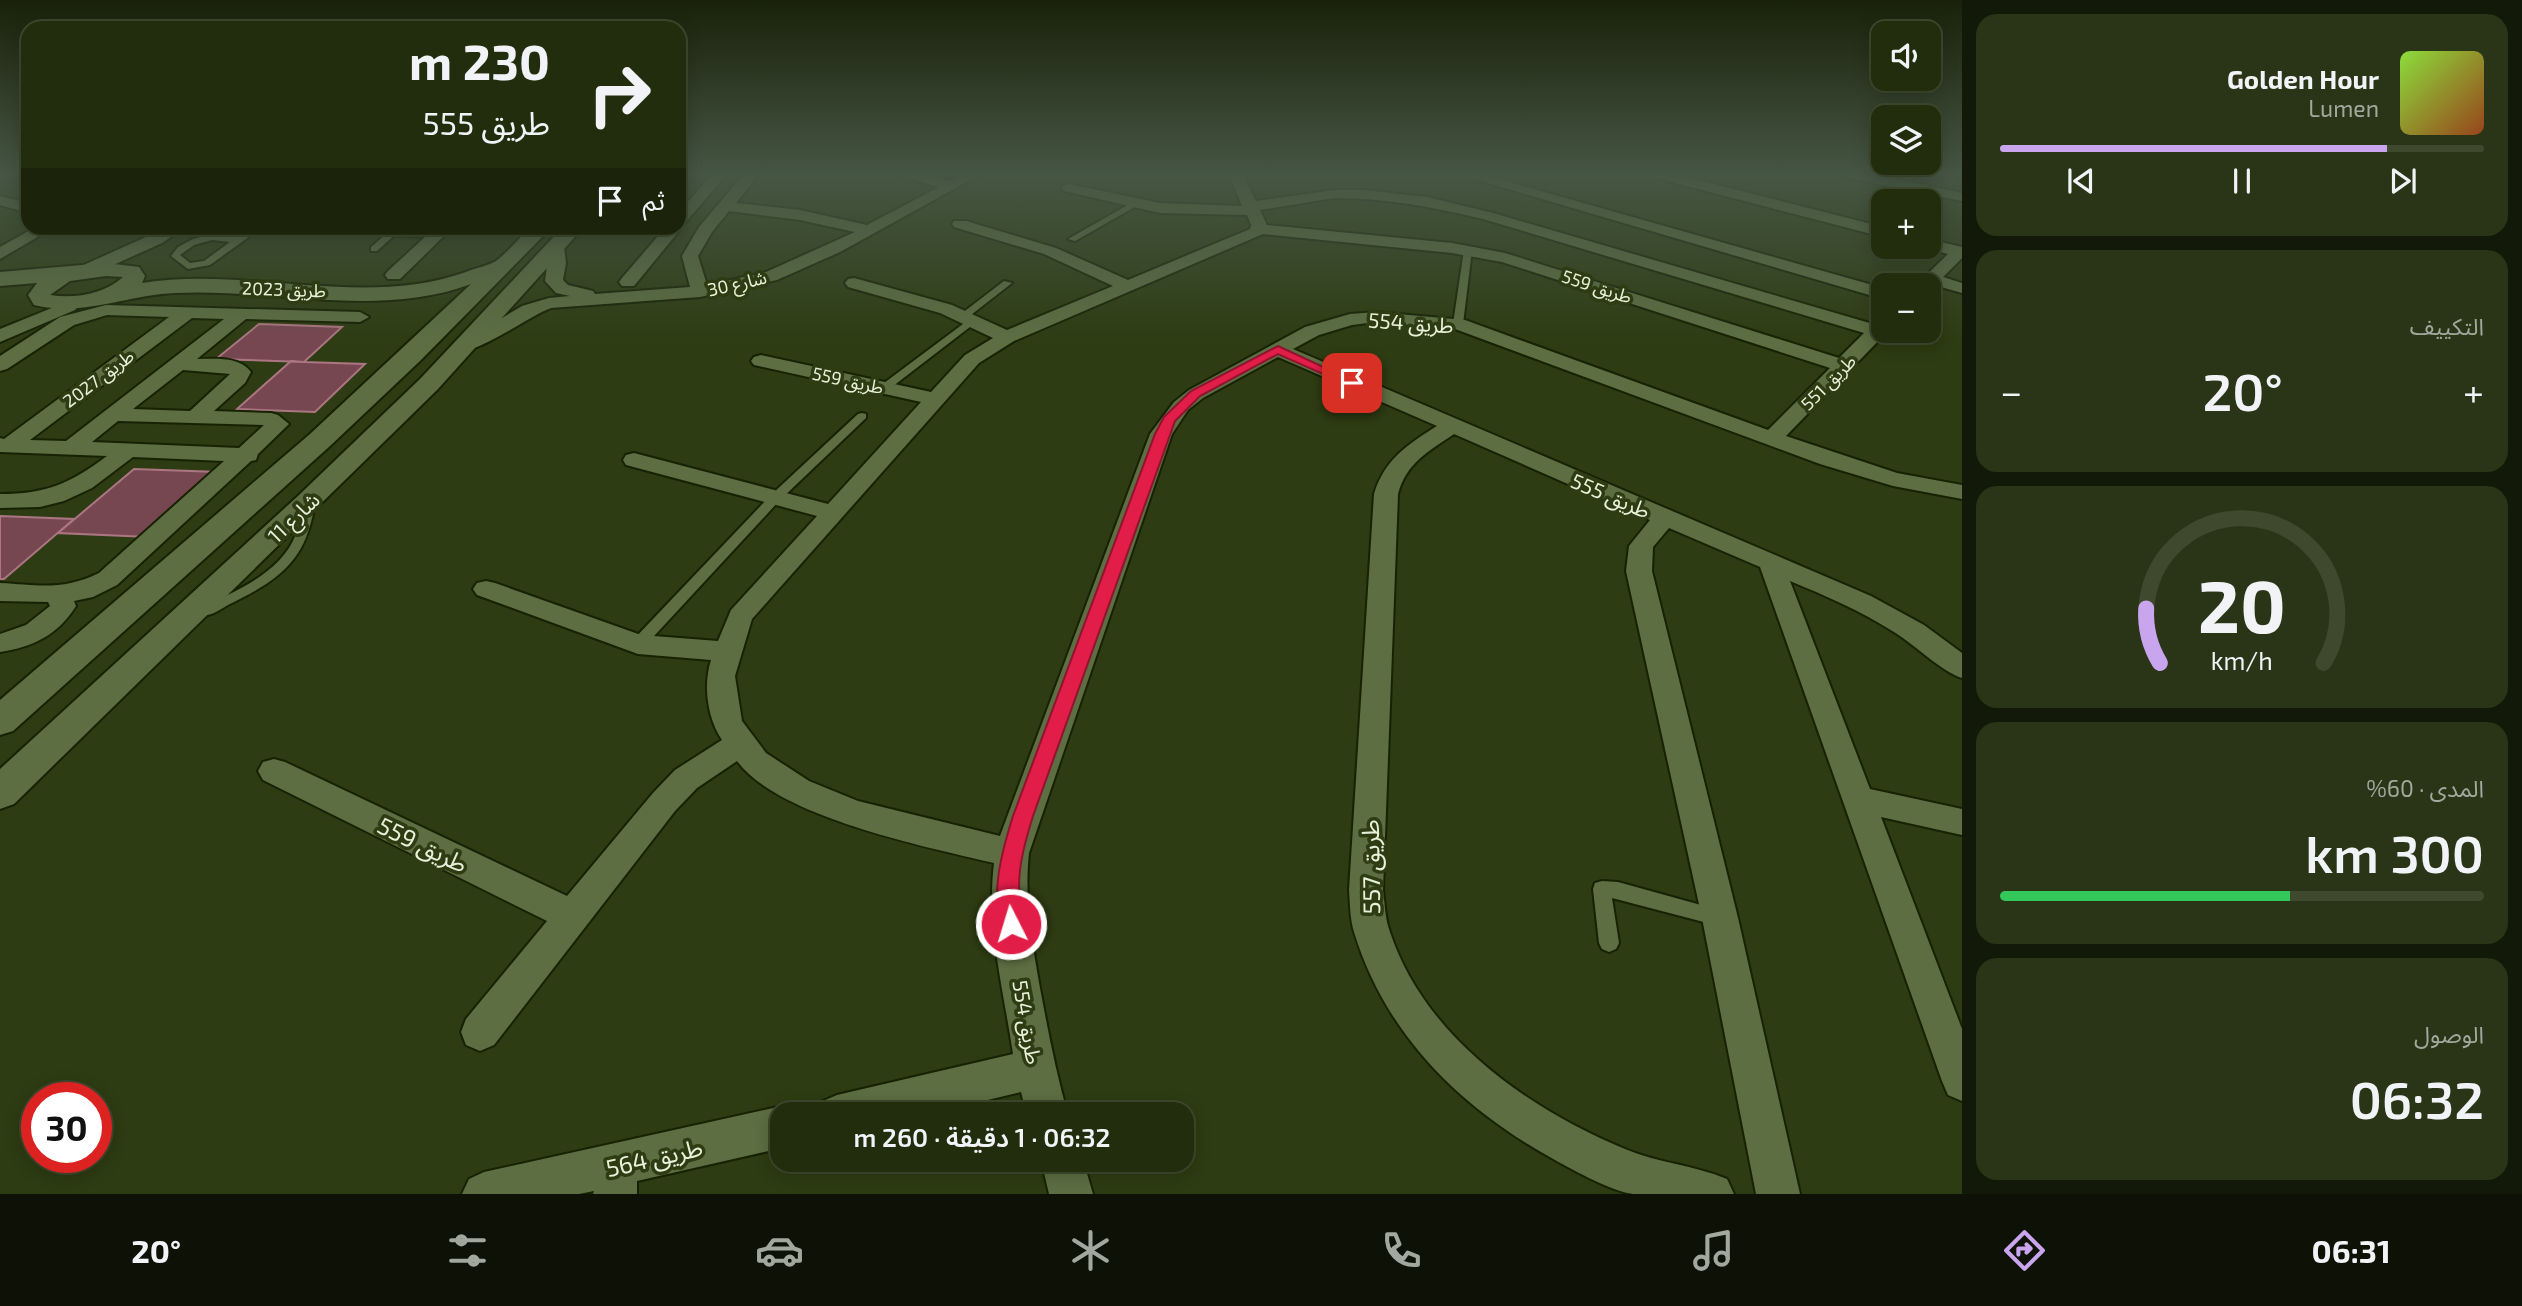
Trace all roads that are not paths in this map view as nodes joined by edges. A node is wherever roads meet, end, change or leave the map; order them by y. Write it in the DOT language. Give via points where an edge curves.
graph roads {
  1 [pos="705,230"];
  2 [pos="869,230"];
  3 [pos="979,230"];
  4 [pos="1089,230"];
  5 [pos="1254,230"];
  6 [pos="1340,230"];
  7 [pos="1536,230"];
  8 [pos="1659,230"];
  9 [pos="33,235"];
  10 [pos="164,235"];
  11 [pos="245,235"];
  12 [pos="409,235"];
  13 [pos="419,235"];
  14 [pos="555,235"];
  15 [pos="556,235"];
  16 [pos="557,235"];
  17 [pos="667,235"];
  18 [pos="238,239"];
  19 [pos="1072,239"];
  20 [pos="156,240"];
  21 [pos="1941,247"];
  22 [pos="374,249"];
  23 [pos="1468,250"];
  24 [pos="1961,252"];
  25 [pos="0,254"];
  26 [pos="501,265"];
  27 [pos="83,272"];
  28 [pos="1938,273"];
  29 [pos="133,274"];
  30 [pos="1,279"];
  31 [pos="628,282"];
  32 [pos="854,283"];
  33 [pos="1007,283"];
  34 [pos="392,284"];
  35 [pos="1941,284"];
  36 [pos="177,286"];
  37 [pos="1127,286"];
  38 [pos="1962,288"];
  39 [pos="1871,291"];
  40 [pos="700,292"];
  41 [pos="40,293"];
  42 [pos="603,298"];
  43 [pos="89,300"];
  44 [pos="188,312"];
  45 [pos="243,313"];
  46 [pos="360,317"];
  47 [pos="969,318"];
  48 [pos="1458,324"];
  49 [pos="441,325"];
  50 [pos="1871,325"];
  51 [pos="0,335"];
  52 [pos="1007,337"];
  53 [pos="1871,337"];
  54 [pos="465,346"];
  55 [pos="1278,350"];
  56 [pos="761,361"];
  57 [pos="178,364"];
  58 [pos="0,366"];
  59 [pos="1843,366"];
  60 [pos="884,388"];
  61 [pos="934,399"];
  62 [pos="113,415"];
  63 [pos="862,416"];
  64 [pos="195,417"];
  65 [pos="1452,426"];
  66 [pos="1772,438"];
  67 [pos="71,448"];
  68 [pos="8,450"];
  69 [pos="128,450"];
  70 [pos="248,455"];
  71 [pos="634,460"];
  72 [pos="1962,492"];
  73 [pos="775,498"];
  74 [pos="0,501"];
  75 [pos="834,513"];
  76 [pos="1665,518"];
  77 [pos="1771,564"];
  78 [pos="486,589"];
  79 [pos="0,592"];
  80 [pos="58,596"];
  81 [pos="0,643"];
  82 [pos="638,644"];
  83 [pos="1951,646"];
  84 [pos="724,651"];
  85 [pos="1962,668"];
  86 [pos="0,721"];
  87 [pos="738,745"];
  88 [pos="274,771"];
  89 [pos="0,793"];
  90 [pos="1857,799"];
  91 [pos="1962,822"];
  92 [pos="1012,853"];
  93 [pos="573,916"];
  94 [pos="1720,918"];
  95 [pos="1609,943"];
  96 [pos="480,1032"];
  97 [pos="1035,1069"];
  98 [pos="1962,1081"];
  99 [pos="893,1102"];
  100 [pos="1044,1102"];
  101 [pos="770,1131"];
  102 [pos="1065,1172"];
  103 [pos="616,1180"];
  104 [pos="484,1194"];
  105 [pos="1071,1194"];
  106 [pos="1712,1194"];
  107 [pos="1778,1194"];
  1 -- 40 [label="street" via="690,256"];
  2 -- 40 [label="street, شارع 30" via="791,268"];
  3 -- 37 [label="street" via="1058,254"];
  4 -- 19 [label="lane"];
  5 -- 37 [label="street" via="1254,234"];
  6 -- 23 [label="street, طريق 559"];
  7 -- 50 [label="street"];
  8 -- 39 [label="street"];
  9 -- 25 [label="street"];
  10 -- 20 [label="street"];
  11 -- 18 [label="lane"];
  12 -- 22 [label="lane"];
  13 -- 34 [label="street"];
  14 -- 26 [label="street, شارع 11"];
  15 -- 54 [label="street, شارع 11"];
  16 -- 42 [label="street, شارع 30" via="556,285"];
  17 -- 31 [label="street"];
  18 -- 18 [label="lane" via="198,239 175,257 188,266 200,266"];
  20 -- 27 [label="street"];
  20 -- 29 [label="street" via="140,256"];
  21 -- 24 [label="street"];
  23 -- 48 [label="lane"];
  23 -- 59 [label="street, طريق 559" via="1530,265"];
  24 -- 28 [label="street"];
  26 -- 34 [label="street, طريق 2023" via="456,282"];
  26 -- 49 [label="street, شارع 11"];
  27 -- 29 [label="street, طريق 2023" via="116,268"];
  27 -- 30 [label="street"];
  27 -- 41 [label="street" via="56,281"];
  29 -- 36 [label="street, طريق 2023"];
  29 -- 43 [label="street" via="125,287"];
  30 -- 41 [label="street"];
  32 -- 47 [label="street"];
  33 -- 47 [label="lane"];
  34 -- 36 [label="street, طريق 2023"];
  34 -- 49 [label="street, طريق 2023" via="430,307"];
  35 -- 38 [label="street"];
  36 -- 43 [label="street, طريق 2023"];
  37 -- 52 [label="street"];
  40 -- 42 [label="street, شارع 30"];
  41 -- 43 [label="street, طريق 2023" via="42,300 52,303"];
  41 -- 51 [label="street"];
  42 -- 54 [label="street, شارع 30" via="538,306"];
  43 -- 51 [label="street"];
  44 -- 45 [label="street"];
  44 -- 58 [label="street" via="116,309 86,314 67,321"];
  44 -- 68 [label="street, طريق 2027"];
  45 -- 46 [label="street"];
  45 -- 57 [label="street"];
  47 -- 52 [label="street"];
  47 -- 60 [label="lane"];
  48 -- 55 [label="street, طريق 554" via="1404,318 1350,320 1311,331"];
  48 -- 66 [label="street, طريق 554"];
  49 -- 86 [label="street, شارع 11" via="320,440"];
  52 -- 61 [label="street" via="972,359"];
  53 -- 59 [label="street, طريق 551"];
  54 -- 89 [label="street, شارع 11" via="309,502"];
  55 -- 65 [label="street, طريق 555"];
  55 -- 92 [label="street, طريق 554" via="1196,394 1165,427"];
  56 -- 60 [label="street, طريق 559"];
  57 -- 62 [label="street"];
  57 -- 64 [label="street" via="231,366 241,372"];
  59 -- 66 [label="street, طريق 551"];
  60 -- 61 [label="street, طريق 559"];
  61 -- 75 [label="street"];
  62 -- 64 [label="street"];
  62 -- 67 [label="street"];
  63 -- 73 [label="lane"];
  64 -- 70 [label="street" via="278,422"];
  65 -- 76 [label="street, طريق 555"];
  65 -- 106 [label="street, طريق 557" via="1404,457 1387,487 1366,890 1372,930 1388,974 1417,1020 1455,1065 1504,1107 1560,1143 1622,1169"];
  66 -- 72 [label="street, طريق 554" via="1893,479"];
  67 -- 68 [label="street"];
  67 -- 69 [label="street"];
  69 -- 70 [label="street"];
  69 -- 74 [label="street" via="75,490 38,500"];
  70 -- 80 [label="street" via="108,579 84,591"];
  71 -- 73 [label="street"];
  73 -- 75 [label="street"];
  73 -- 82 [label="lane"];
  75 -- 84 [label="street" via="740,616"];
  76 -- 77 [label="street, طريق 555"];
  76 -- 94 [label="street" via="1641,546 1639,571"];
  77 -- 83 [label="street, طريق 555"];
  77 -- 90 [label="street"];
  78 -- 82 [label="street"];
  79 -- 80 [label="street"];
  80 -- 81 [label="street" via="63,606 52,620 31,634"];
  82 -- 84 [label="street"];
  83 -- 85 [label="street, طريق 555"];
  84 -- 87 [label="street" via="721,707"];
  87 -- 92 [label="street" via="804,795 847,812"];
  87 -- 93 [label="street" via="686,779"];
  88 -- 93 [label="street, طريق 559"];
  90 -- 91 [label="street"];
  90 -- 98 [label="street"];
  92 -- 97 [label="street, طريق 554" via="1008,887 1011,924"];
  93 -- 96 [label="street"];
  94 -- 95 [label="lane" via="1602,889"];
  94 -- 107 [label="street"];
  97 -- 99 [label="street"];
  97 -- 100 [label="street, طريق 554"];
  101 -- 103 [label="street, طريق 564"];
  102 -- 105 [label="street"];
  103 -- 104 [label="street, طريق 564"];
}
